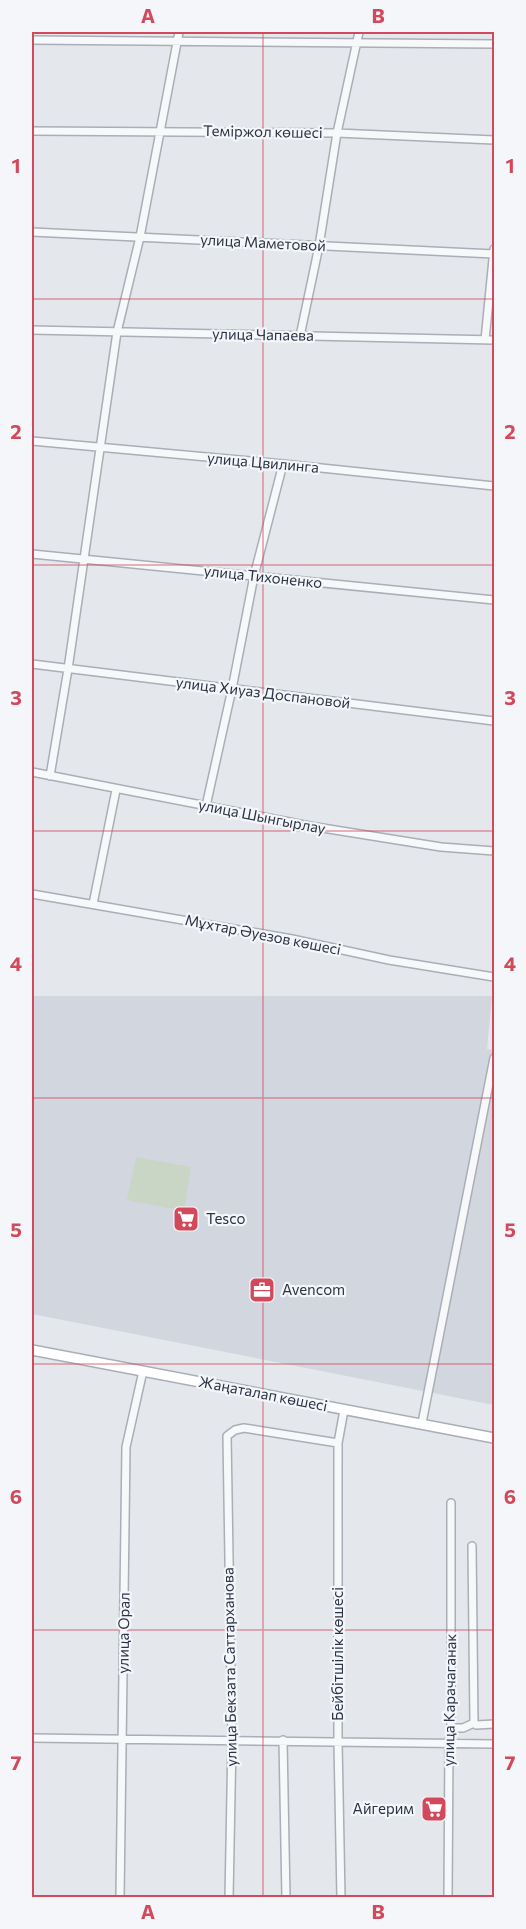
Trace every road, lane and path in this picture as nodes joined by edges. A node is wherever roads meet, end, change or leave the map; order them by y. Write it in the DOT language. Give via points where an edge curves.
graph roads {
  1 [pos="179,32"];
  2 [pos="360,32"];
  3 [pos="32,40"];
  4 [pos="177,41"];
  5 [pos="357,43"];
  6 [pos="495,44"];
  7 [pos="32,131"];
  8 [pos="161,131"];
  9 [pos="337,133"];
  10 [pos="495,140"];
  11 [pos="32,232"];
  12 [pos="140,237"];
  13 [pos="319,246"];
  14 [pos="495,249"];
  15 [pos="494,254"];
  16 [pos="32,330"];
  17 [pos="117,332"];
  18 [pos="300,336"];
  19 [pos="484,340"];
  20 [pos="495,340"];
  21 [pos="32,441"];
  22 [pos="99,447"];
  23 [pos="283,464"];
  24 [pos="495,486"];
  25 [pos="32,554"];
  26 [pos="83,559"];
  27 [pos="254,576"];
  28 [pos="495,600"];
  29 [pos="32,664"];
  30 [pos="68,669"];
  31 [pos="232,689"];
  32 [pos="495,721"];
  33 [pos="32,772"];
  34 [pos="50,776"];
  35 [pos="116,790"];
  36 [pos="206,806"];
  37 [pos="495,851"];
  38 [pos="32,894"];
  39 [pos="93,904"];
  40 [pos="495,976"];
  41 [pos="495,1058"];
  42 [pos="32,1350"];
  43 [pos="143,1371"];
  44 [pos="344,1410"];
  45 [pos="422,1424"];
  46 [pos="495,1438"];
  47 [pos="338,1443"];
  48 [pos="451,1503"];
  49 [pos="472,1546"];
  50 [pos="474,1723"];
  51 [pos="495,1724"];
  52 [pos="451,1728"];
  53 [pos="32,1738"];
  54 [pos="123,1739"];
  55 [pos="232,1740"];
  56 [pos="283,1740"];
  57 [pos="338,1742"];
  58 [pos="449,1743"];
  59 [pos="495,1744"];
  60 [pos="120,1898"];
  61 [pos="230,1898"];
  62 [pos="286,1898"];
  63 [pos="341,1898"];
  64 [pos="448,1898"];
  1 -- 4 [label="street"];
  2 -- 5 [label="street"];
  3 -- 4 [label="street"];
  4 -- 5 [label="street"];
  4 -- 8 [label="street"];
  5 -- 6 [label="street"];
  5 -- 9 [label="street"];
  7 -- 8 [label="street, Теміржол көшесі"];
  8 -- 9 [label="street, Теміржол көшесі"];
  8 -- 12 [label="street"];
  9 -- 10 [label="street, Теміржол көшесі"];
  9 -- 13 [label="street"];
  11 -- 12 [label="street, улица Маметовой"];
  12 -- 13 [label="street, улица Маметовой"];
  12 -- 17 [label="street"];
  13 -- 15 [label="street, улица Маметовой"];
  13 -- 18 [label="street"];
  14 -- 15 [label="street"];
  15 -- 19 [label="street"];
  16 -- 17 [label="street, улица Чапаева"];
  17 -- 18 [label="street, улица Чапаева"];
  17 -- 22 [label="street"];
  18 -- 19 [label="street, улица Чапаева"];
  19 -- 20 [label="street, улица Чапаева"];
  21 -- 22 [label="street, улица Цвилинга"];
  22 -- 23 [label="street, улица Цвилинга"];
  22 -- 26 [label="street"];
  23 -- 24 [label="street, улица Цвилинга"];
  23 -- 27 [label="street"];
  25 -- 26 [label="street, улица Тихоненко"];
  26 -- 27 [label="street, улица Тихоненко"];
  26 -- 30 [label="street"];
  27 -- 28 [label="street, улица Тихоненко"];
  27 -- 31 [label="street"];
  29 -- 30 [label="street, улица Хиуаз Доспановой"];
  30 -- 31 [label="street, улица Хиуаз Доспановой"];
  30 -- 34 [label="street"];
  31 -- 32 [label="street, улица Хиуаз Доспановой"];
  31 -- 36 [label="street"];
  33 -- 34 [label="street, улица Шынгырлау"];
  34 -- 35 [label="street, улица Шынгырлау"];
  35 -- 36 [label="street, улица Шынгырлау"];
  35 -- 39 [label="street"];
  36 -- 37 [label="street, улица Шынгырлау" via="430,845"];
  38 -- 39 [label="street, Мұхтар Әуезов көшесі"];
  39 -- 40 [label="street, Мұхтар Әуезов көшесі"];
  41 -- 45 [label="street"];
  42 -- 43 [label="main road, Жаңаталап көшесі"];
  43 -- 44 [label="main road, Жаңаталап көшесі"];
  43 -- 54 [label="street, улица Орал" via="126,1447"];
  44 -- 45 [label="main road, Жаңаталап көшесі"];
  44 -- 47 [label="street, Бейбітшілік көшесі"];
  45 -- 46 [label="main road, Жаңаталап көшесі"];
  47 -- 55 [label="street, улица Бекзата Саттарханова" via="244,1428 226,1436"];
  47 -- 57 [label="street, Бейбітшілік көшесі"];
  48 -- 52 [label="street, улица Карачаганак"];
  49 -- 50 [label="street"];
  50 -- 51 [label="street"];
  50 -- 52 [label="street"];
  52 -- 58 [label="street, улица Карачаганак"];
  53 -- 54 [label="street"];
  54 -- 55 [label="street"];
  54 -- 60 [label="street, улица Орал"];
  55 -- 56 [label="street"];
  55 -- 61 [label="street, улица Бекзата Саттарханова"];
  56 -- 57 [label="street"];
  56 -- 62 [label="street"];
  57 -- 58 [label="street"];
  57 -- 63 [label="street, Бейбітшілік көшесі"];
  58 -- 59 [label="street"];
  58 -- 64 [label="street, улица Карачаганак"];
}
